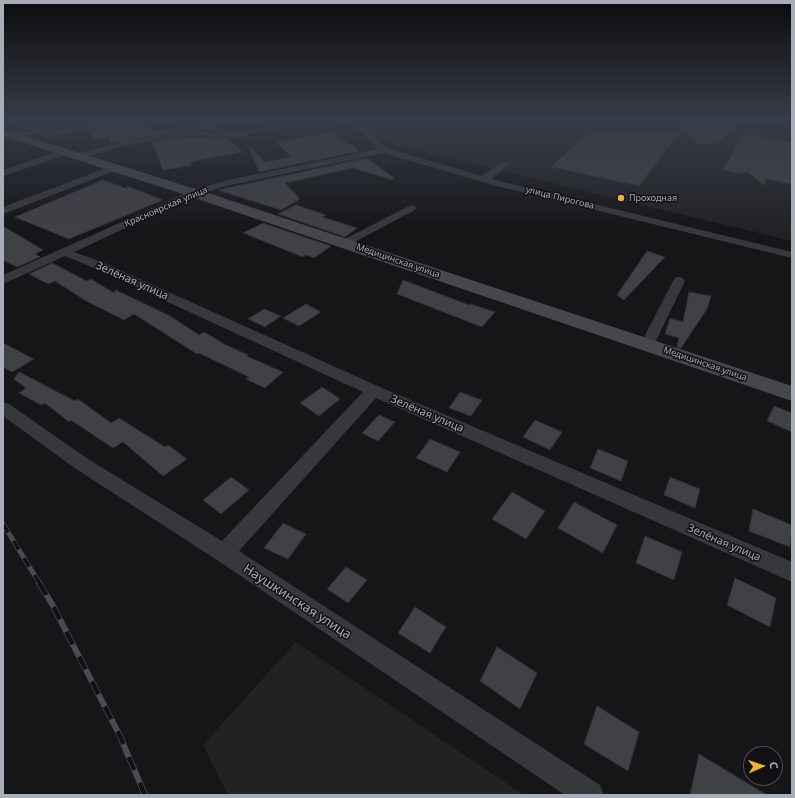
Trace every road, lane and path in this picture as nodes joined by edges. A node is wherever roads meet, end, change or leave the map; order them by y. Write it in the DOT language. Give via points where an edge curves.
graph roads {
  1 [pos="64,156"];
  2 [pos="79,156"];
  3 [pos="355,156"];
  4 [pos="403,156"];
  5 [pos="505,164"];
  6 [pos="114,168"];
  7 [pos="3,173"];
  8 [pos="484,179"];
  9 [pos="194,193"];
  10 [pos="411,208"];
  11 [pos="3,211"];
  12 [pos="345,243"];
  13 [pos="64,252"];
  14 [pos="792,255"];
  15 [pos="3,280"];
  16 [pos="679,281"];
  17 [pos="647,345"];
  18 [pos="374,391"];
  19 [pos="792,394"];
  20 [pos="3,408"];
  21 [pos="224,553"];
  22 [pos="792,572"];
  23 [pos="590,795"];
  1 -- 7 [label="street"];
  2 -- 6 [label="street, Медицинская улица"];
  3 -- 9 [label="street, Красноярская улица" via="224,184"];
  4 -- 8 [label="street, улица Пирогова"];
  5 -- 8 [label="street"];
  6 -- 9 [label="street, Медицинская улица"];
  6 -- 11 [label="street"];
  8 -- 14 [label="street, улица Пирогова"];
  9 -- 12 [label="street, Медицинская улица"];
  9 -- 13 [label="street, Красноярская улица"];
  10 -- 12 [label="street"];
  12 -- 17 [label="street, Медицинская улица"];
  13 -- 15 [label="street, Красноярская улица"];
  13 -- 18 [label="street, Зелёная улица" via="98,265"];
  16 -- 17 [label="street"];
  17 -- 19 [label="street, Медицинская улица"];
  18 -- 21 [label="street"];
  18 -- 22 [label="street, Зелёная улица"];
  20 -- 21 [label="street, Наушкинская улица" via="82,464"];
  21 -- 23 [label="street, Наушкинская улица"];
}
